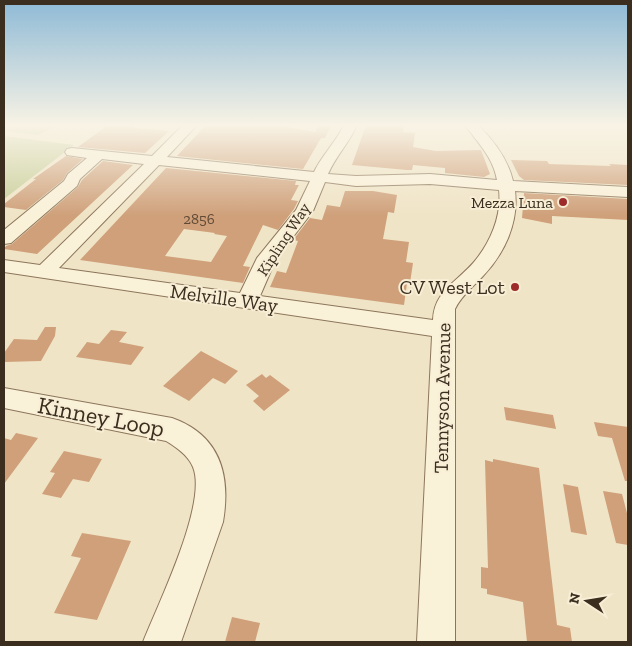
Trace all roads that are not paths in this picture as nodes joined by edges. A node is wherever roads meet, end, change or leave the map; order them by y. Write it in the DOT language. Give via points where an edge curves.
graph roads {
  1 [pos="99,155"];
  2 [pos="100,155"];
  3 [pos="162,155"];
  4 [pos="331,155"];
  5 [pos="495,155"];
  6 [pos="156,161"];
  7 [pos="319,177"];
  8 [pos="508,186"];
  9 [pos="628,192"];
  10 [pos="4,239"];
  11 [pos="4,266"];
  12 [pos="44,272"];
  13 [pos="246,302"];
  14 [pos="444,330"];
  15 [pos="4,398"];
  16 [pos="162,642"];
  17 [pos="436,642"];
  1 -- 10 [label="street"];
  2 -- 6 [label="street"];
  3 -- 6 [label="street"];
  4 -- 7 [label="street, Kipling Way"];
  5 -- 8 [label="street, Tennyson Avenue"];
  6 -- 7 [label="street"];
  6 -- 12 [label="street"];
  7 -- 8 [label="street" via="363,181 430,179"];
  7 -- 13 [label="street, Kipling Way" via="304,211 267,258"];
  8 -- 9 [label="street"];
  8 -- 14 [label="street, Tennyson Avenue" via="505,219 495,245 475,273 449,299 444,309"];
  11 -- 12 [label="street, Melville Way"];
  12 -- 13 [label="street, Melville Way"];
  13 -- 14 [label="street, Melville Way"];
  14 -- 17 [label="street, Tennyson Avenue"];
  15 -- 16 [label="street, Kinney Loop" via="172,430 184,436 206,461 211,472 212,503"];
}
